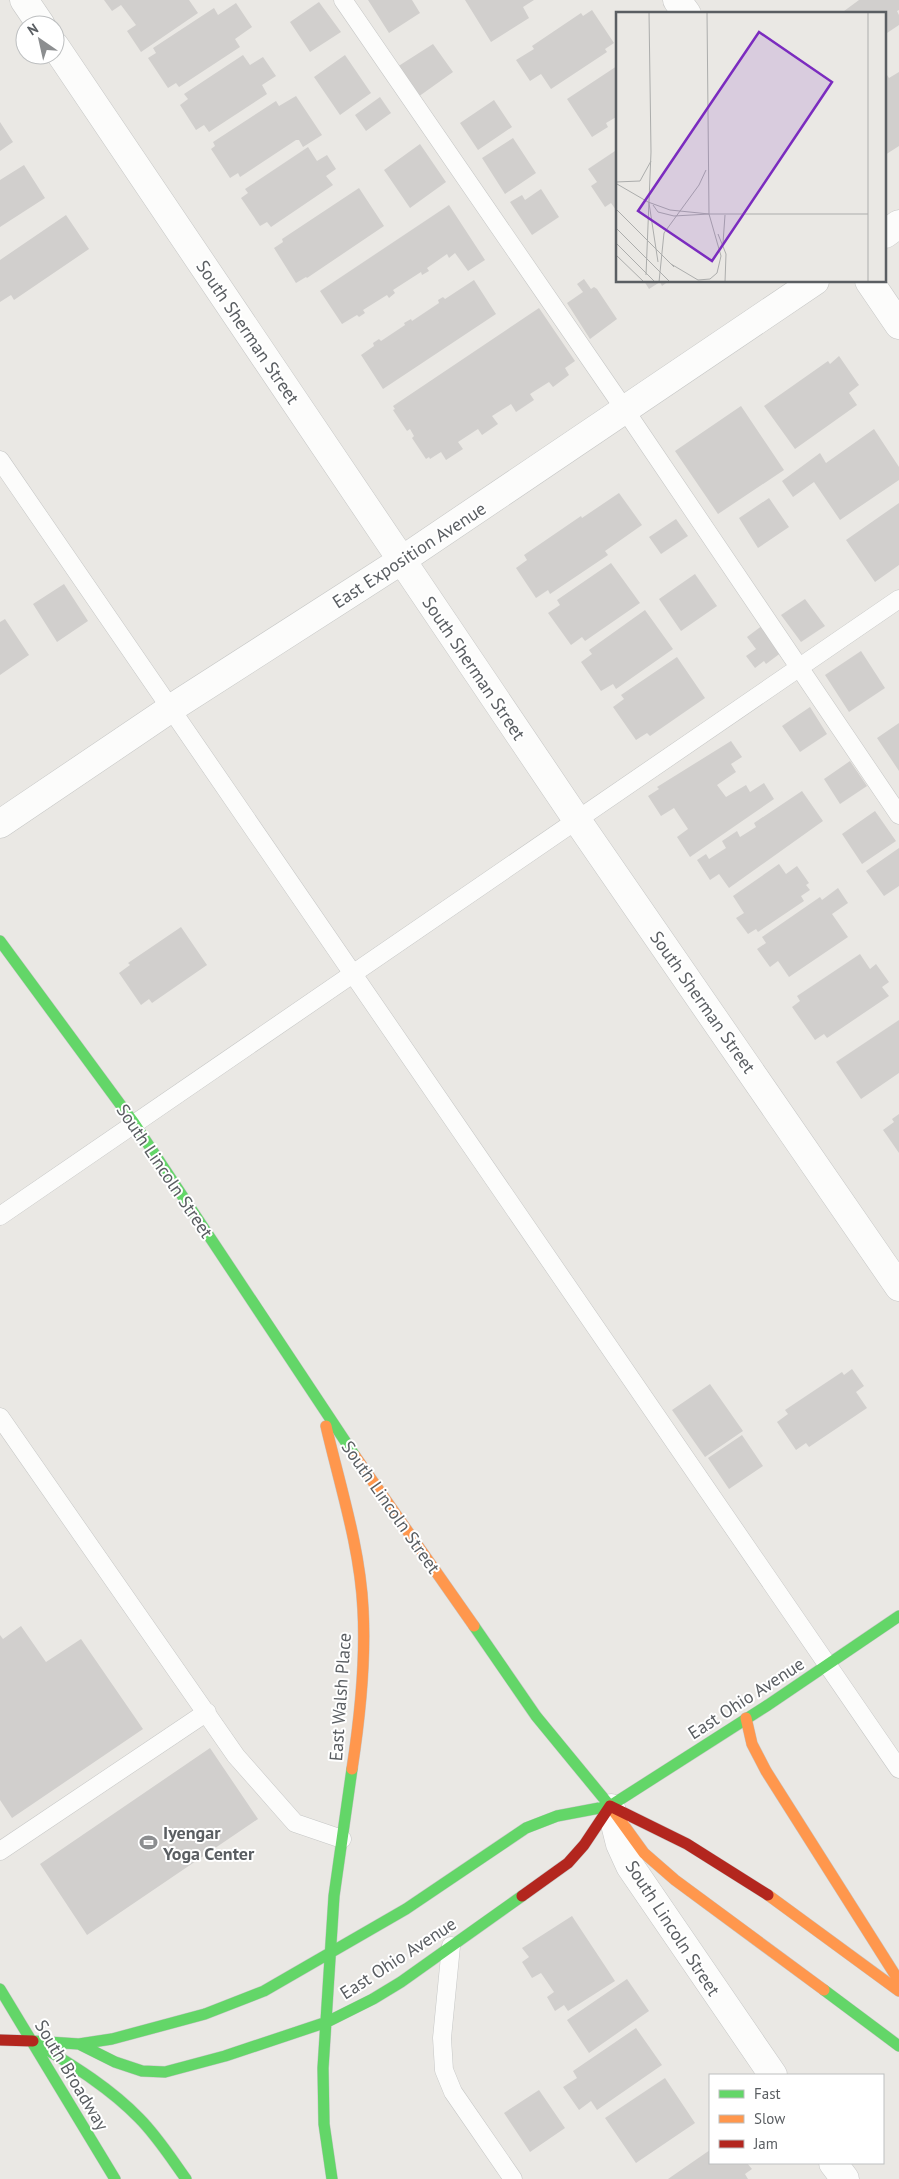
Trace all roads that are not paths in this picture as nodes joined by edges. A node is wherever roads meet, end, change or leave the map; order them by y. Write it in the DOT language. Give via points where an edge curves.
graph roads {
  1 [pos="24,0"];
  2 [pos="343,0"];
  3 [pos="678,0"];
  4 [pos="686,12"];
  5 [pos="34,15"];
  6 [pos="65,61"];
  7 [pos="899,224"];
  8 [pos="886,233"];
  9 [pos="814,282"];
  10 [pos="870,282"];
  11 [pos="899,325"];
  12 [pos="625,410"];
  13 [pos="0,460"];
  14 [pos="402,560"];
  15 [pos="899,599"];
  16 [pos="798,668"];
  17 [pos="170,710"];
  18 [pos="899,815"];
  19 [pos="577,820"];
  20 [pos="0,824"];
  21 [pos="0,941"];
  22 [pos="353,974"];
  23 [pos="134,1123"];
  24 [pos="0,1216"];
  25 [pos="899,1287"];
  26 [pos="321,1407"];
  27 [pos="0,1417"];
  28 [pos="899,1616"];
  29 [pos="827,1665"];
  30 [pos="208,1712"];
  31 [pos="746,1718"];
  32 [pos="899,1769"];
  33 [pos="610,1806"];
  34 [pos="342,1839"];
  35 [pos="0,1850"];
  36 [pos="451,1946"];
  37 [pos="330,1954"];
  38 [pos="899,1981"];
  39 [pos="0,1989"];
  40 [pos="899,1991"];
  41 [pos="327,2022"];
  42 [pos="0,2040"];
  43 [pos="33,2041"];
  44 [pos="79,2044"];
  45 [pos="899,2046"];
  46 [pos="772,2074"];
  47 [pos="834,2164"];
  48 [pos="115,2179"];
  49 [pos="186,2179"];
  50 [pos="332,2179"];
  51 [pos="513,2179"];
  52 [pos="845,2179"];
  1 -- 5 [label="street"];
  2 -- 12 [label="lane"];
  3 -- 4 [label="street"];
  6 -- 14 [label="street, South Sherman Street"];
  7 -- 8 [label="street"];
  9 -- 12 [label="street, East Exposition Avenue"];
  10 -- 11 [label="street"];
  12 -- 14 [label="street, East Exposition Avenue"];
  12 -- 16 [label="lane"];
  13 -- 17 [label="lane"];
  14 -- 17 [label="street, East Exposition Avenue"];
  14 -- 19 [label="street, South Sherman Street"];
  15 -- 16 [label="lane"];
  16 -- 18 [label="lane"];
  16 -- 19 [label="lane"];
  17 -- 20 [label="street, East Exposition Avenue"];
  17 -- 22 [label="lane"];
  19 -- 22 [label="lane"];
  19 -- 25 [label="street, South Sherman Street"];
  21 -- 23 [label="main road, South Lincoln Street"];
  22 -- 23 [label="lane"];
  22 -- 29 [label="lane"];
  23 -- 24 [label="lane"];
  23 -- 26 [label="main road, South Lincoln Street"];
  26 -- 33 [label="main road, South Lincoln Street" via="536,1716"];
  26 -- 34 [label="main road, East Walsh Place" via="356,1551 363,1609 359,1724"];
  27 -- 30 [label="lane"];
  28 -- 29 [label="main road, East Ohio Avenue"];
  29 -- 31 [label="main road, East Ohio Avenue"];
  29 -- 32 [label="lane"];
  30 -- 34 [label="lane" via="236,1756 295,1823"];
  30 -- 35 [label="lane"];
  31 -- 33 [label="main road, East Ohio Avenue"];
  31 -- 38 [label="main road" via="752,1744 766,1772"];
  33 -- 36 [label="main road, East Ohio Avenue" via="568,1863"];
  33 -- 37 [label="main road, East Ohio Avenue" via="539,1821 406,1909"];
  33 -- 40 [label="main road" via="649,1822 722,1862"];
  33 -- 45 [label="main road" via="644,1853 675,1880"];
  33 -- 46 [label="street, South Lincoln Street" via="620,1844 630,1866"];
  34 -- 37 [label="main road, East Walsh Place"];
  36 -- 41 [label="main road, East Ohio Avenue" via="374,1999"];
  36 -- 51 [label="lane" via="442,2038 444,2070 453,2092"];
  37 -- 41 [label="main road, East Walsh Place"];
  37 -- 44 [label="main road, East Ohio Avenue" via="264,1991 205,2014 145,2032"];
  39 -- 43 [label="main road, South Broadway"];
  41 -- 44 [label="main road, East Ohio Avenue" via="165,2072 142,2071"];
  41 -- 50 [label="main road" via="322,2090"];
  42 -- 43 [label="main road, East Ohio Avenue"];
  43 -- 44 [label="main road, East Ohio Avenue"];
  43 -- 48 [label="main road, South Broadway"];
  43 -- 49 [label="main road" via="113,2093 139,2118"];
  47 -- 52 [label="street"];
}
